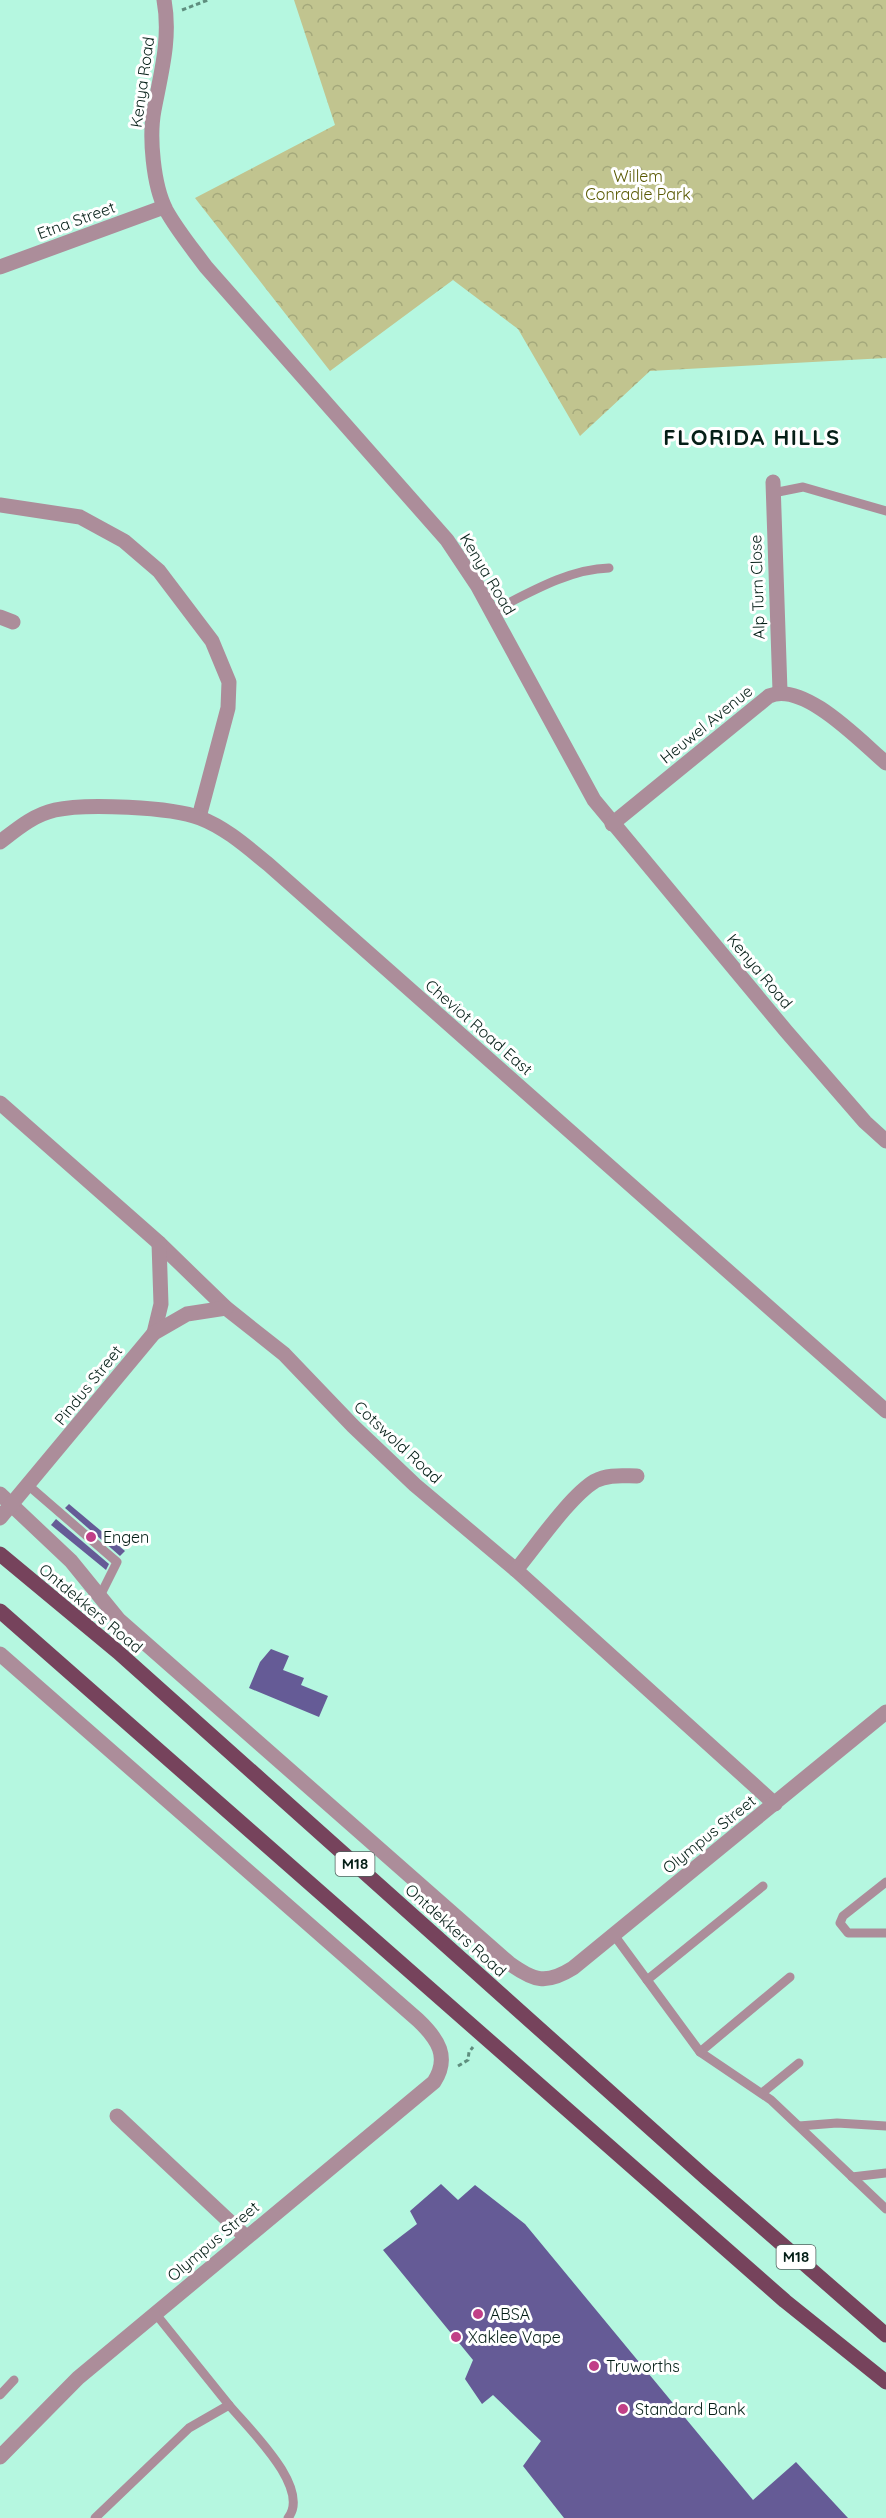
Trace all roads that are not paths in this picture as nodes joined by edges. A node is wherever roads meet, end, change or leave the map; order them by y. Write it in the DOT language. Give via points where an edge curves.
graph roads {
  1 [pos="164,0"];
  2 [pos="164,207"];
  3 [pos="0,267"];
  4 [pos="773,487"];
  5 [pos="0,505"];
  6 [pos="886,511"];
  7 [pos="609,568"];
  8 [pos="491,612"];
  9 [pos="780,691"];
  10 [pos="886,763"];
  11 [pos="199,817"];
  12 [pos="612,824"];
  13 [pos="0,842"];
  14 [pos="0,1103"];
  15 [pos="886,1141"];
  16 [pos="159,1243"];
  17 [pos="226,1308"];
  18 [pos="154,1334"];
  19 [pos="886,1411"];
  20 [pos="637,1476"];
  21 [pos="29,1485"];
  22 [pos="0,1494"];
  23 [pos="13,1504"];
  24 [pos="0,1518"];
  25 [pos="0,1554"];
  26 [pos="516,1570"];
  27 [pos="100,1596"];
  28 [pos="0,1611"];
  29 [pos="0,1654"];
  30 [pos="886,1712"];
  31 [pos="775,1804"];
  32 [pos="886,1882"];
  33 [pos="763,1886"];
  34 [pos="886,1933"];
  35 [pos="614,1935"];
  36 [pos="790,1977"];
  37 [pos="552,1979"];
  38 [pos="647,1980"];
  39 [pos="700,2052"];
  40 [pos="800,2064"];
  41 [pos="762,2093"];
  42 [pos="117,2116"];
  43 [pos="799,2126"];
  44 [pos="886,2126"];
  45 [pos="886,2174"];
  46 [pos="852,2177"];
  47 [pos="886,2209"];
  48 [pos="246,2237"];
  49 [pos="155,2313"];
  50 [pos="886,2335"];
  51 [pos="14,2380"];
  52 [pos="886,2382"];
  53 [pos="0,2395"];
  54 [pos="229,2405"];
  55 [pos="0,2457"];
  56 [pos="95,2518"];
  57 [pos="288,2518"];
  1 -- 2 [label="street, Kenya Road" via="166,53 152,133"];
  2 -- 3 [label="street, Etna Street"];
  2 -- 8 [label="street, Kenya Road" via="206,267 447,540"];
  4 -- 6 [label="lane" via="803,486"];
  4 -- 9 [label="street, Alp Turn Close"];
  5 -- 11 [label="street" via="80,517 124,541 159,571 212,641 229,682 228,708"];
  7 -- 8 [label="lane" via="598,568 533,590"];
  8 -- 12 [label="street, Kenya Road" via="580,778"];
  9 -- 10 [label="street, Heuwel Avenue" via="808,700"];
  9 -- 12 [label="street, Heuwel Avenue"];
  11 -- 13 [label="street, Cheviot Road East" via="93,806 54,810 26,821"];
  11 -- 19 [label="street, Cheviot Road East" via="229,832 268,864"];
  12 -- 15 [label="street, Kenya Road" via="865,1122"];
  14 -- 16 [label="street, Cotswold Road"];
  16 -- 17 [label="street, Cotswold Road"];
  16 -- 18 [label="street" via="161,1304"];
  17 -- 18 [label="street, Pindus Street" via="187,1314"];
  17 -- 26 [label="street, Cotswold Road" via="284,1354 415,1485"];
  18 -- 21 [label="street, Pindus Street"];
  20 -- 26 [label="street" via="596,1480 579,1494"];
  21 -- 23 [label="street, Pindus Street"];
  21 -- 27 [label="lane" via="117,1562"];
  22 -- 23 [label="street, Ontdekkers Road"];
  23 -- 24 [label="street, Pindus Street"];
  23 -- 27 [label="street, Ontdekkers Road"];
  25 -- 50 [label="main road, Ontdekkers Road / M18" via="118,1652"];
  26 -- 31 [label="street, Cotswold Road"];
  27 -- 37 [label="street, Ontdekkers Road" via="119,1620 509,1963 530,1977"];
  28 -- 52 [label="main road, M18" via="785,2301"];
  29 -- 48 [label="street, Olympus Street" via="418,2020 436,2039 442,2053 434,2082"];
  30 -- 31 [label="street, Olympus Street"];
  31 -- 35 [label="street, Olympus Street"];
  32 -- 34 [label="lane" via="843,1916 840,1923 848,1933"];
  33 -- 38 [label="lane"];
  35 -- 37 [label="street, Olympus Street" via="573,1968"];
  35 -- 38 [label="lane"];
  36 -- 39 [label="lane"];
  38 -- 39 [label="lane"];
  39 -- 41 [label="lane"];
  40 -- 41 [label="lane"];
  41 -- 43 [label="lane"];
  42 -- 48 [label="street"];
  43 -- 44 [label="lane"];
  43 -- 46 [label="lane"];
  45 -- 46 [label="lane"];
  46 -- 47 [label="lane"];
  48 -- 49 [label="street, Olympus Street"];
  49 -- 54 [label="lane"];
  49 -- 55 [label="street, Olympus Street" via="78,2378"];
  51 -- 53 [label="lane"];
  54 -- 56 [label="lane" via="189,2428"];
  54 -- 57 [label="lane" via="287,2477 294,2493"];
}
